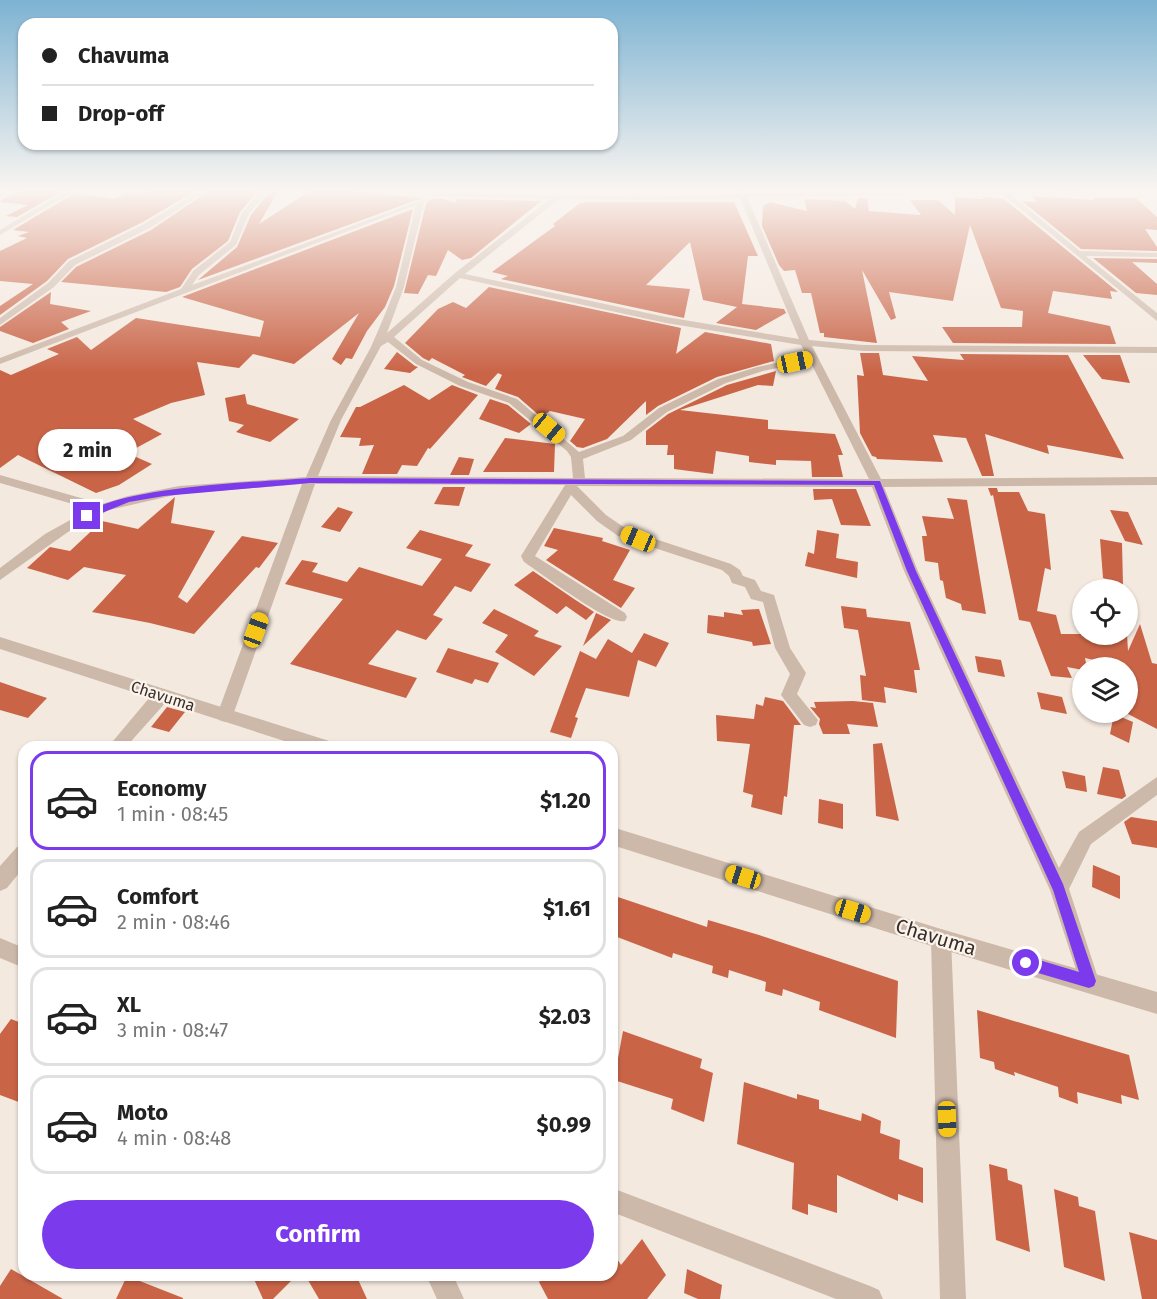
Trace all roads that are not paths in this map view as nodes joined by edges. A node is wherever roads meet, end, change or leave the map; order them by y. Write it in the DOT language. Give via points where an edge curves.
graph roads {
  1 [pos="92,252"];
  2 [pos="225,252"];
  3 [pos="288,252"];
  4 [pos="409,252"];
  5 [pos="488,252"];
  6 [pos="767,252"];
  7 [pos="1075,252"];
  8 [pos="1078,254"];
  9 [pos="1157,255"];
  10 [pos="458,275"];
  11 [pos="184,291"];
  12 [pos="1157,318"];
  13 [pos="0,322"];
  14 [pos="388,337"];
  15 [pos="805,343"];
  16 [pos="376,348"];
  17 [pos="1157,350"];
  18 [pos="812,358"];
  19 [pos="0,361"];
  20 [pos="577,456"];
  21 [pos="0,479"];
  22 [pos="310,480"];
  23 [pos="1157,481"];
  24 [pos="574,483"];
  25 [pos="877,483"];
  26 [pos="103,508"];
  27 [pos="0,575"];
  28 [pos="620,617"];
  29 [pos="0,643"];
  30 [pos="161,696"];
  31 [pos="225,715"];
  32 [pos="810,720"];
  33 [pos="122,741"];
  34 [pos="307,741"];
  35 [pos="1157,785"];
  36 [pos="618,838"];
  37 [pos="18,860"];
  38 [pos="0,881"];
  39 [pos="1059,888"];
  40 [pos="940,939"];
  41 [pos="0,948"];
  42 [pos="18,956"];
  43 [pos="1089,981"];
  44 [pos="1157,1003"];
  45 [pos="618,1202"];
  46 [pos="442,1281"];
  47 [pos="451,1299"];
  48 [pos="870,1299"];
  49 [pos="953,1299"];
  1 -- 13 [label="street" via="72,263 51,285"];
  2 -- 11 [label="street" via="196,273"];
  3 -- 11 [label="street"];
  4 -- 16 [label="street" via="400,287"];
  5 -- 10 [label="street"];
  6 -- 15 [label="street"];
  7 -- 8 [label="street"];
  8 -- 9 [label="street"];
  8 -- 12 [label="street"];
  10 -- 14 [label="street"];
  10 -- 15 [label="street" via="666,320"];
  11 -- 19 [label="street"];
  14 -- 16 [label="street"];
  14 -- 20 [label="street" via="419,362 464,384 513,401 561,438"];
  15 -- 17 [label="street" via="863,348"];
  15 -- 18 [label="street"];
  16 -- 22 [label="street" via="336,420"];
  18 -- 20 [label="street" via="722,381 663,410 627,438"];
  18 -- 25 [label="street"];
  20 -- 24 [label="street"];
  21 -- 26 [label="street"];
  22 -- 24 [label="street"];
  22 -- 26 [label="street" via="164,493"];
  22 -- 31 [label="street"];
  23 -- 25 [label="street"];
  24 -- 25 [label="street"];
  24 -- 28 [label="street" via="529,559"];
  24 -- 32 [label="street" via="622,532 724,565 737,579 750,584 756,595 769,599 781,644 790,666 798,673 789,694"];
  25 -- 39 [label="street" via="911,571"];
  26 -- 27 [label="street" via="37,547"];
  29 -- 30 [label="street, Chavuma"];
  30 -- 31 [label="street, Chavuma"];
  30 -- 33 [label="street"];
  31 -- 34 [label="street, Chavuma"];
  35 -- 39 [label="street" via="1085,838"];
  36 -- 40 [label="street, Chavuma"];
  37 -- 38 [label="street"];
  39 -- 43 [label="street"];
  40 -- 43 [label="street, Chavuma"];
  40 -- 49 [label="street"];
  41 -- 42 [label="street"];
  43 -- 44 [label="street, Chavuma"];
  45 -- 48 [label="street"];
  46 -- 47 [label="street"];
}
